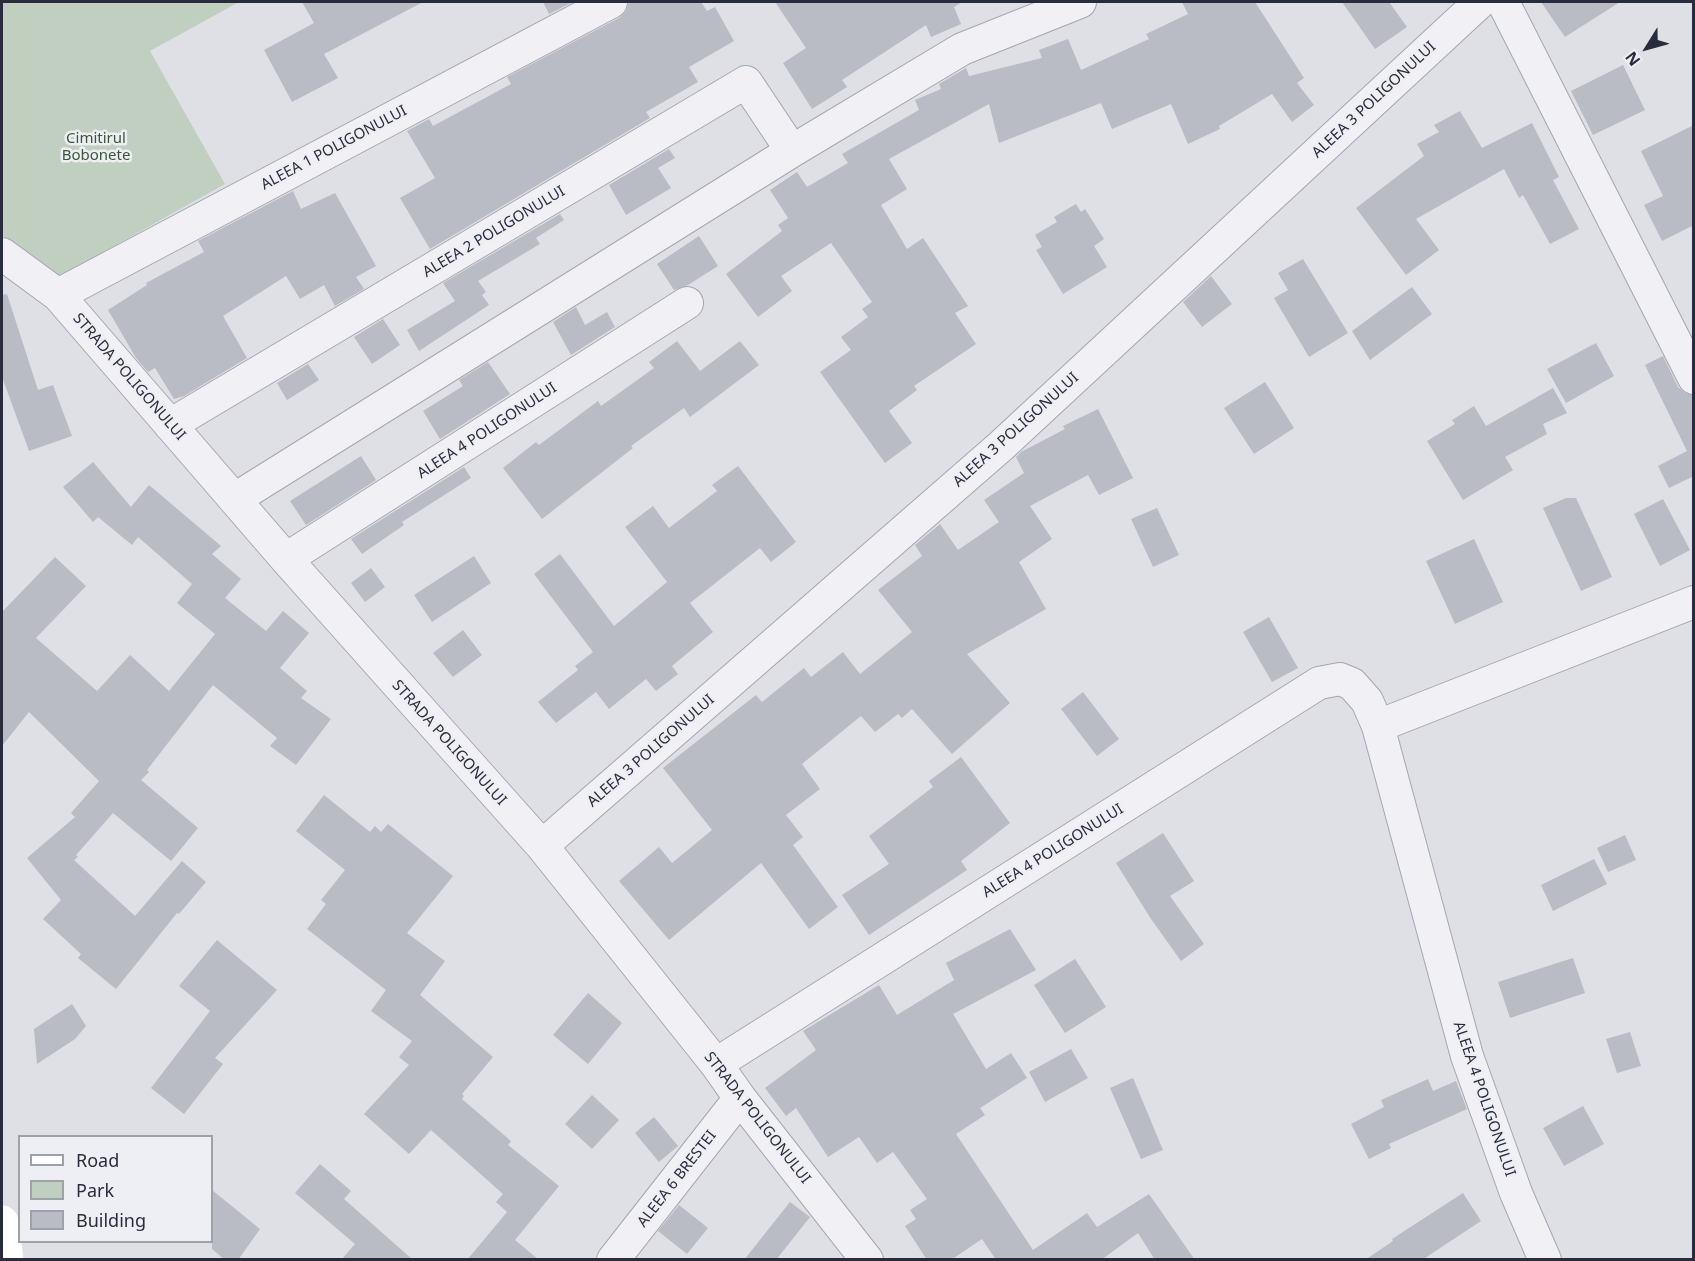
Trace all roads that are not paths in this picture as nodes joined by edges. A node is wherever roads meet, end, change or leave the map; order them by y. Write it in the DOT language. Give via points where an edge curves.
graph roads {
  1 [pos="611,2"];
  2 [pos="1080,2"];
  3 [pos="1480,2"];
  4 [pos="1503,2"];
  5 [pos="1043,8"];
  6 [pos="792,152"];
  7 [pos="2,254"];
  8 [pos="58,295"];
  9 [pos="687,303"];
  10 [pos="1694,378"];
  11 [pos="170,424"];
  12 [pos="235,499"];
  13 [pos="286,559"];
  14 [pos="1694,602"];
  15 [pos="1378,726"];
  16 [pos="542,846"];
  17 [pos="716,1064"];
  18 [pos="740,1098"];
  19 [pos="2,1222"];
  20 [pos="7,1260"];
  21 [pos="613,1260"];
  22 [pos="867,1260"];
  23 [pos="1545,1260"];
  1 -- 8 [label="street, ALEEA 1 POLIGONULUI"];
  2 -- 5 [label="street"];
  3 -- 16 [label="street, ALEEA 3 POLIGONULUI" via="1001,446"];
  4 -- 10 [label="street"];
  5 -- 6 [label="street" via="962,49"];
  6 -- 11 [label="street, ALEEA 2 POLIGONULUI" via="746,82"];
  6 -- 12 [label="street"];
  7 -- 8 [label="street, STRADA POLIGONULUI"];
  8 -- 11 [label="street, STRADA POLIGONULUI"];
  9 -- 13 [label="street, ALEEA 4 POLIGONULUI"];
  11 -- 12 [label="street, STRADA POLIGONULUI"];
  12 -- 13 [label="street, STRADA POLIGONULUI"];
  13 -- 16 [label="street, STRADA POLIGONULUI"];
  14 -- 15 [label="street"];
  15 -- 17 [label="street, ALEEA 4 POLIGONULUI" via="1352,684 1340,679 1319,683"];
  15 -- 23 [label="street, ALEEA 4 POLIGONULUI" via="1467,1056 1516,1193"];
  16 -- 17 [label="street, STRADA POLIGONULUI"];
  17 -- 18 [label="street, STRADA POLIGONULUI"];
  18 -- 21 [label="street, ALEEA 6 BRESTEI"];
  18 -- 22 [label="street, STRADA POLIGONULUI"];
  19 -- 20 [label="main road"];
}
